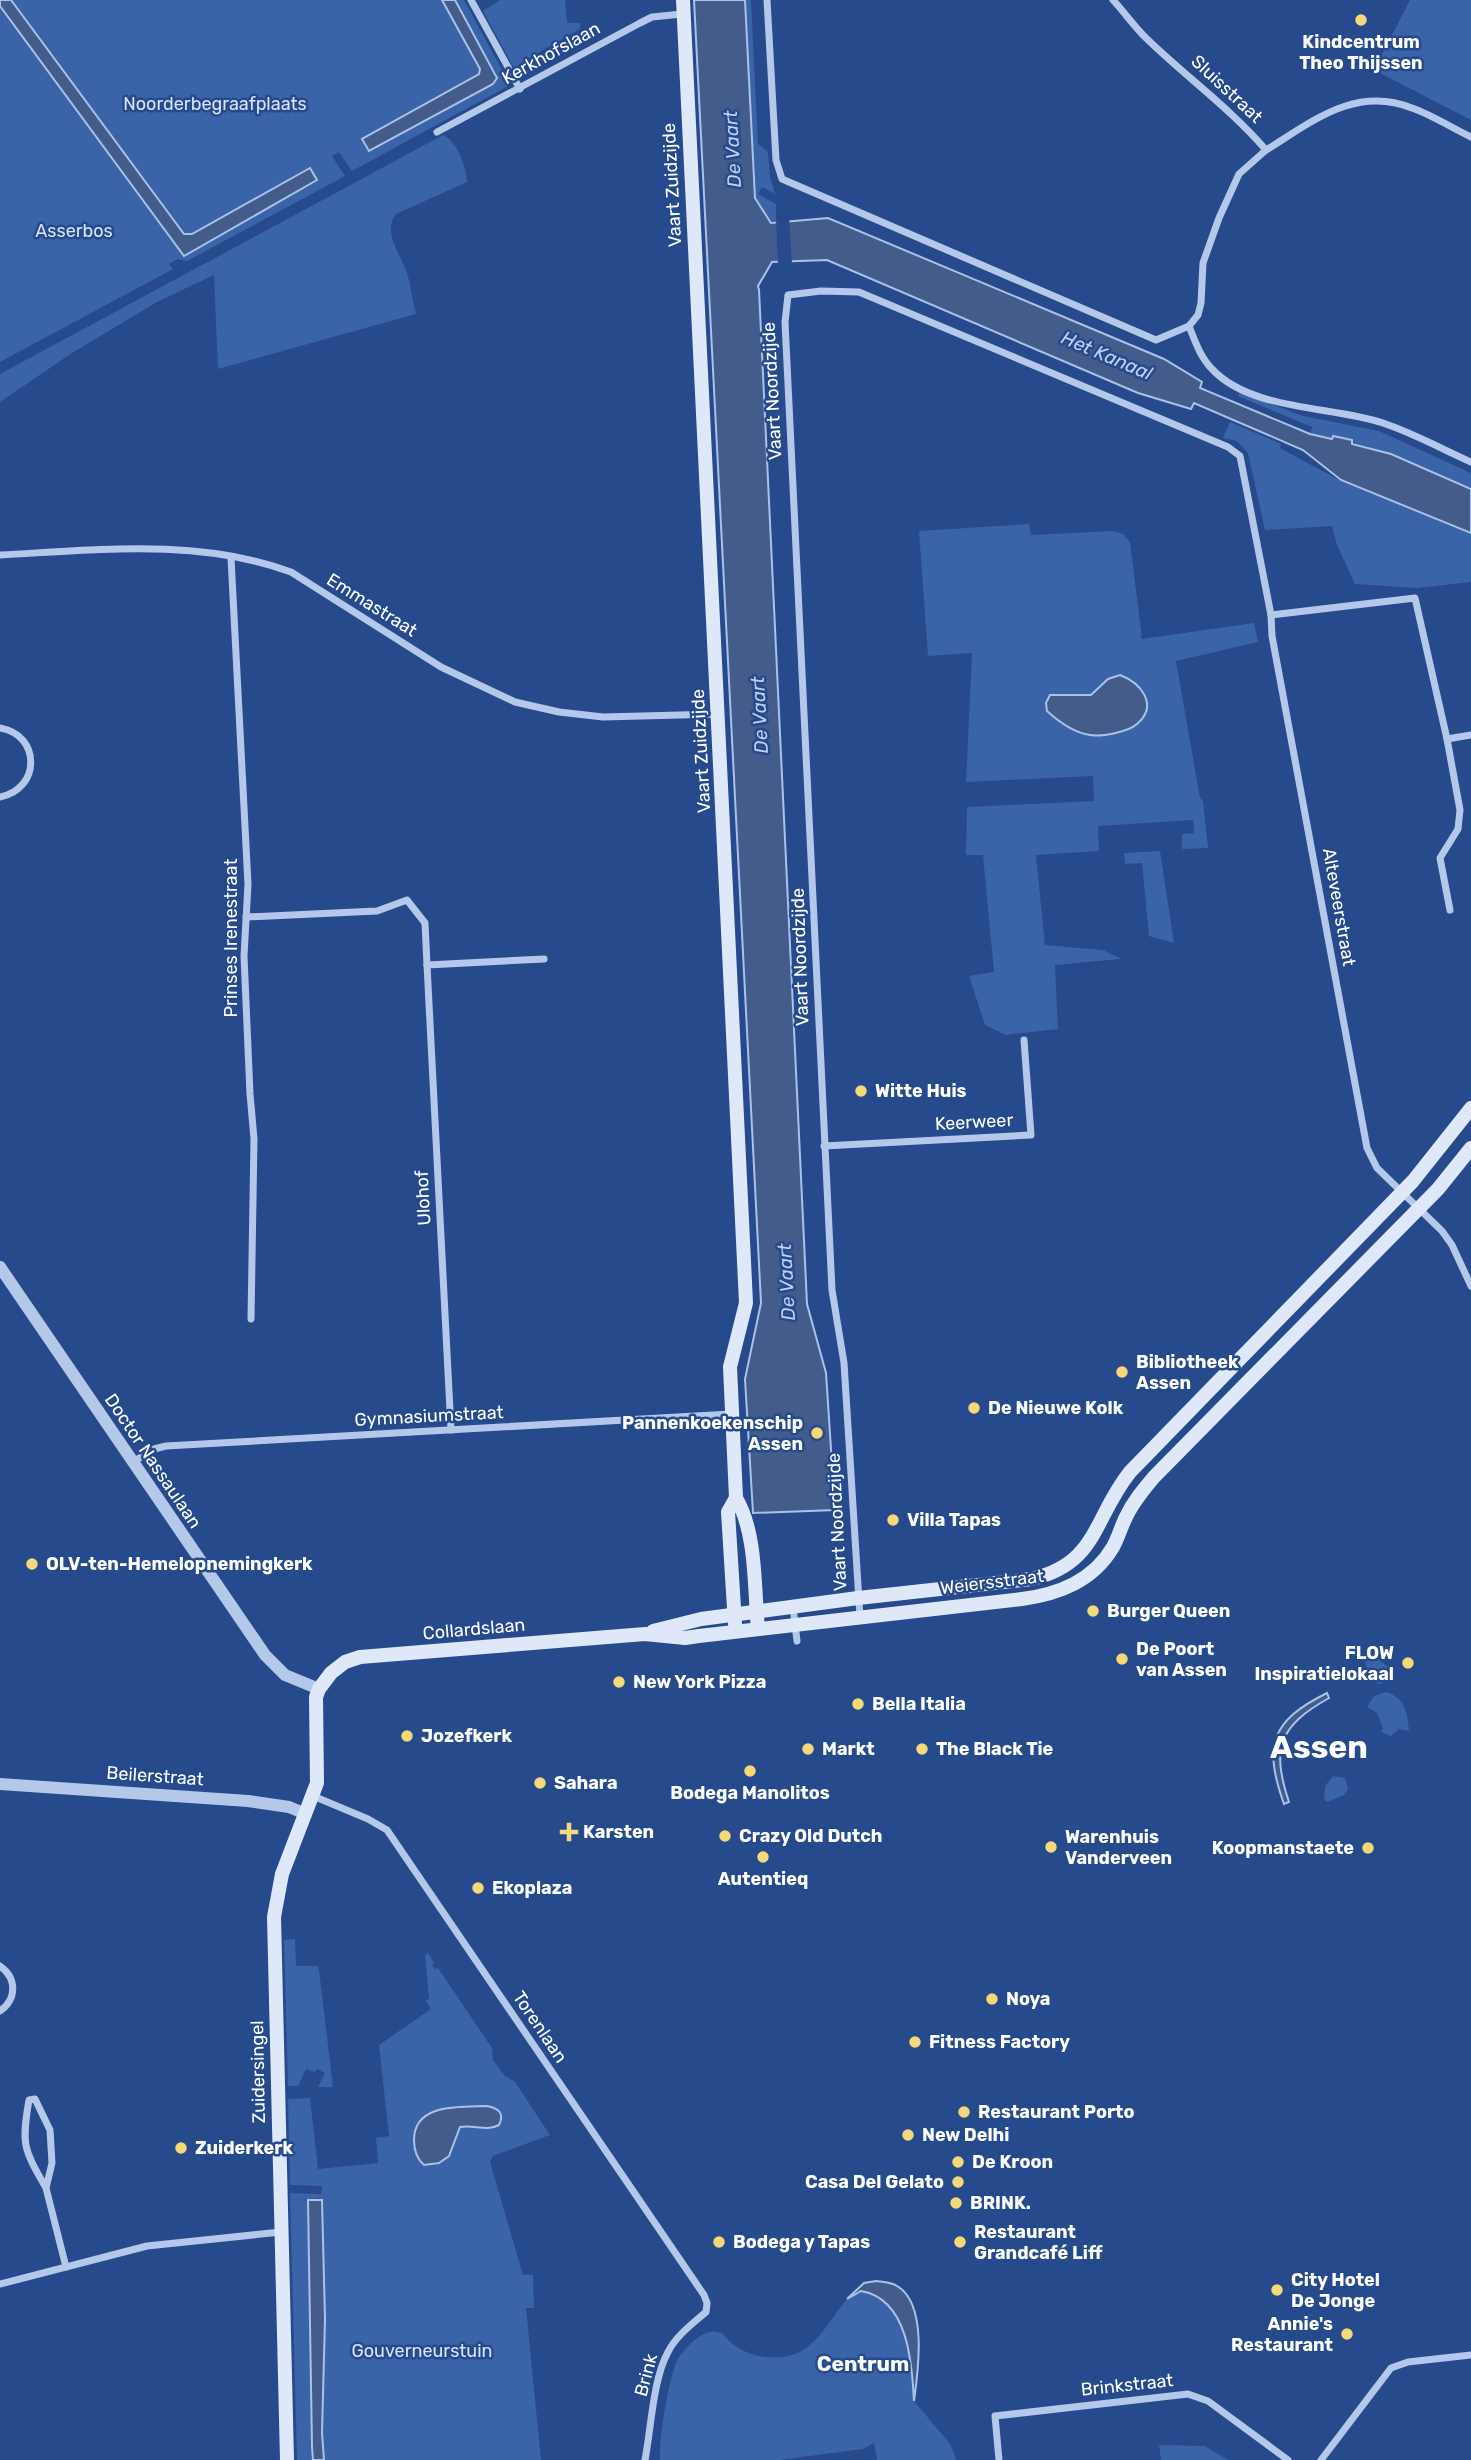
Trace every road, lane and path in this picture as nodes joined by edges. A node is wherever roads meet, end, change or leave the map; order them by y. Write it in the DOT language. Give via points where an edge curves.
graph roads {
  1 [pos="471,0"];
  2 [pos="767,0"];
  3 [pos="1113,0"];
  4 [pos="682,7"];
  5 [pos="520,89"];
  6 [pos="437,132"];
  7 [pos="1471,137"];
  8 [pos="1266,150"];
  9 [pos="1189,326"];
  10 [pos="1471,462"];
  11 [pos="0,555"];
  12 [pos="231,558"];
  13 [pos="1271,615"];
  14 [pos="719,714"];
  15 [pos="0,728"];
  16 [pos="1471,735"];
  17 [pos="1447,738"];
  18 [pos="0,797"];
  19 [pos="1451,910"];
  20 [pos="246,917"];
  21 [pos="544,959"];
  22 [pos="427,965"];
  23 [pos="1024,1040"];
  24 [pos="1471,1108"];
  25 [pos="824,1146"];
  26 [pos="1471,1148"];
  27 [pos="1402,1192"];
  28 [pos="1418,1208"];
  29 [pos="0,1268"];
  30 [pos="5,1285"];
  31 [pos="1471,1286"];
  32 [pos="251,1319"];
  33 [pos="731,1414"];
  34 [pos="451,1430"];
  35 [pos="133,1462"];
  36 [pos="736,1498"];
  37 [pos="858,1598"];
  38 [pos="793,1607"];
  39 [pos="756,1611"];
  40 [pos="734,1615"];
  41 [pos="860,1617"];
  42 [pos="795,1624"];
  43 [pos="758,1629"];
  44 [pos="736,1632"];
  45 [pos="645,1634"];
  46 [pos="797,1641"];
  47 [pos="319,1689"];
  48 [pos="0,1784"];
  49 [pos="313,1796"];
  50 [pos="306,1814"];
  51 [pos="0,1966"];
  52 [pos="0,2011"];
  53 [pos="46,2188"];
  54 [pos="281,2232"];
  55 [pos="66,2267"];
  56 [pos="0,2284"];
  57 [pos="706,2312"];
  58 [pos="1471,2355"];
  59 [pos="287,2460"];
  60 [pos="645,2460"];
  61 [pos="999,2460"];
  62 [pos="1287,2460"];
  63 [pos="1321,2460"];
  1 -- 5 [label="street"];
  2 -- 9 [label="street" via="776,160 782,178 1156,340"];
  3 -- 8 [label="street, Sluisstraat" via="1145,37"];
  4 -- 5 [label="street, Kerkhofslaan" via="640,23"];
  4 -- 14 [label="main road, Vaart Zuidzijde"];
  5 -- 6 [label="street, Kerkhofslaan"];
  7 -- 8 [label="street" via="1411,107 1367,101 1334,108"];
  8 -- 9 [label="street" via="1239,174 1219,218 1203,263 1198,315"];
  9 -- 10 [label="street" via="1211,368 1235,386 1284,404 1382,422"];
  11 -- 12 [label="street, Emmastraat" via="127,548"];
  12 -- 14 [label="street, Emmastraat" via="291,572 441,667 515,702 603,717"];
  12 -- 20 [label="street, Prinses Irenestraat"];
  13 -- 17 [label="street" via="1415,598"];
  13 -- 25 [label="street, Vaart Noordzijde" via="1242,463 1228,447 859,292 788,295 785,322"];
  13 -- 27 [label="street, Alteveerstraat" via="1363,1132 1377,1168"];
  14 -- 33 [label="main road, Vaart Zuidzijde" via="746,1303 730,1367"];
  15 -- 18 [label="street" via="26,744 31,768 20,788"];
  16 -- 17 [label="street"];
  17 -- 19 [label="street" via="1460,810 1458,829 1440,858"];
  20 -- 22 [label="street, Ulohof" via="377,911 407,900 425,923"];
  20 -- 32 [label="street, Prinses Irenestraat" via="254,1139"];
  21 -- 22 [label="street"];
  22 -- 34 [label="street, Ulohof"];
  23 -- 25 [label="street, Keerweer" via="1031,1135"];
  24 -- 27 [label="main road, Weiersstraat"];
  25 -- 37 [label="street, Vaart Noordzijde" via="832,1290 844,1363"];
  26 -- 28 [label="main road, Weiersstraat"];
  27 -- 28 [label="street"];
  27 -- 37 [label="main road, Weiersstraat" via="1130,1472 1091,1541 1074,1560 1031,1579"];
  28 -- 31 [label="street" via="1452,1244"];
  28 -- 41 [label="main road, Weiersstraat" via="1154,1477 1131,1507 1109,1553 1089,1575 1066,1589 1035,1598"];
  29 -- 30 [label="street, Doctor Nassaulaan"];
  30 -- 35 [label="street, Doctor Nassaulaan"];
  33 -- 34 [label="street, Gymnasiumstraat"];
  33 -- 36 [label="main road, Vaart Zuidzijde"];
  34 -- 35 [label="street, Gymnasiumstraat" via="166,1446"];
  35 -- 47 [label="street, Doctor Nassaulaan" via="270,1661 285,1675"];
  36 -- 39 [label="main road, Vaart Zuidzijde" via="750,1542"];
  36 -- 40 [label="main road, Vaart Zuidzijde" via="728,1512"];
  37 -- 38 [label="main road, Weiersstraat"];
  37 -- 41 [label="street, Vaart Noordzijde"];
  38 -- 39 [label="main road, Weiersstraat"];
  38 -- 42 [label="street"];
  39 -- 40 [label="main road, Collardslaan"];
  39 -- 43 [label="main road, Vaart Zuidzijde"];
  40 -- 44 [label="main road, Vaart Zuidzijde"];
  40 -- 45 [label="main road, Collardslaan" via="682,1622"];
  41 -- 42 [label="main road, Weiersstraat"];
  42 -- 43 [label="main road, Weiersstraat"];
  42 -- 46 [label="street"];
  43 -- 44 [label="main road, Weiersstraat"];
  44 -- 45 [label="main road, Collardslaan" via="685,1638"];
  45 -- 47 [label="main road, Collardslaan" via="360,1657 334,1670"];
  47 -- 49 [label="main road, Zuidersingel"];
  48 -- 50 [label="street, Beilerstraat" via="238,1800"];
  49 -- 50 [label="main road, Zuidersingel"];
  49 -- 57 [label="street, Torenlaan" via="387,1830 692,2276 704,2295"];
  50 -- 54 [label="main road, Zuidersingel" via="282,1874 274,1917"];
  51 -- 52 [label="street" via="12,1979 13,1988"];
  53 -- 53 [label="street" via="52,2162 50,2130 35,2099 29,2100 23,2132 26,2153"];
  53 -- 55 [label="street"];
  54 -- 55 [label="street" via="147,2246"];
  54 -- 59 [label="main road, Zuidersingel"];
  55 -- 56 [label="street"];
  57 -- 60 [label="street, Brink" via="668,2351"];
  58 -- 63 [label="street" via="1399,2364 1384,2375"];
  61 -- 62 [label="street, Brinkstraat" via="995,2416 1188,2394 1208,2401"];
}
